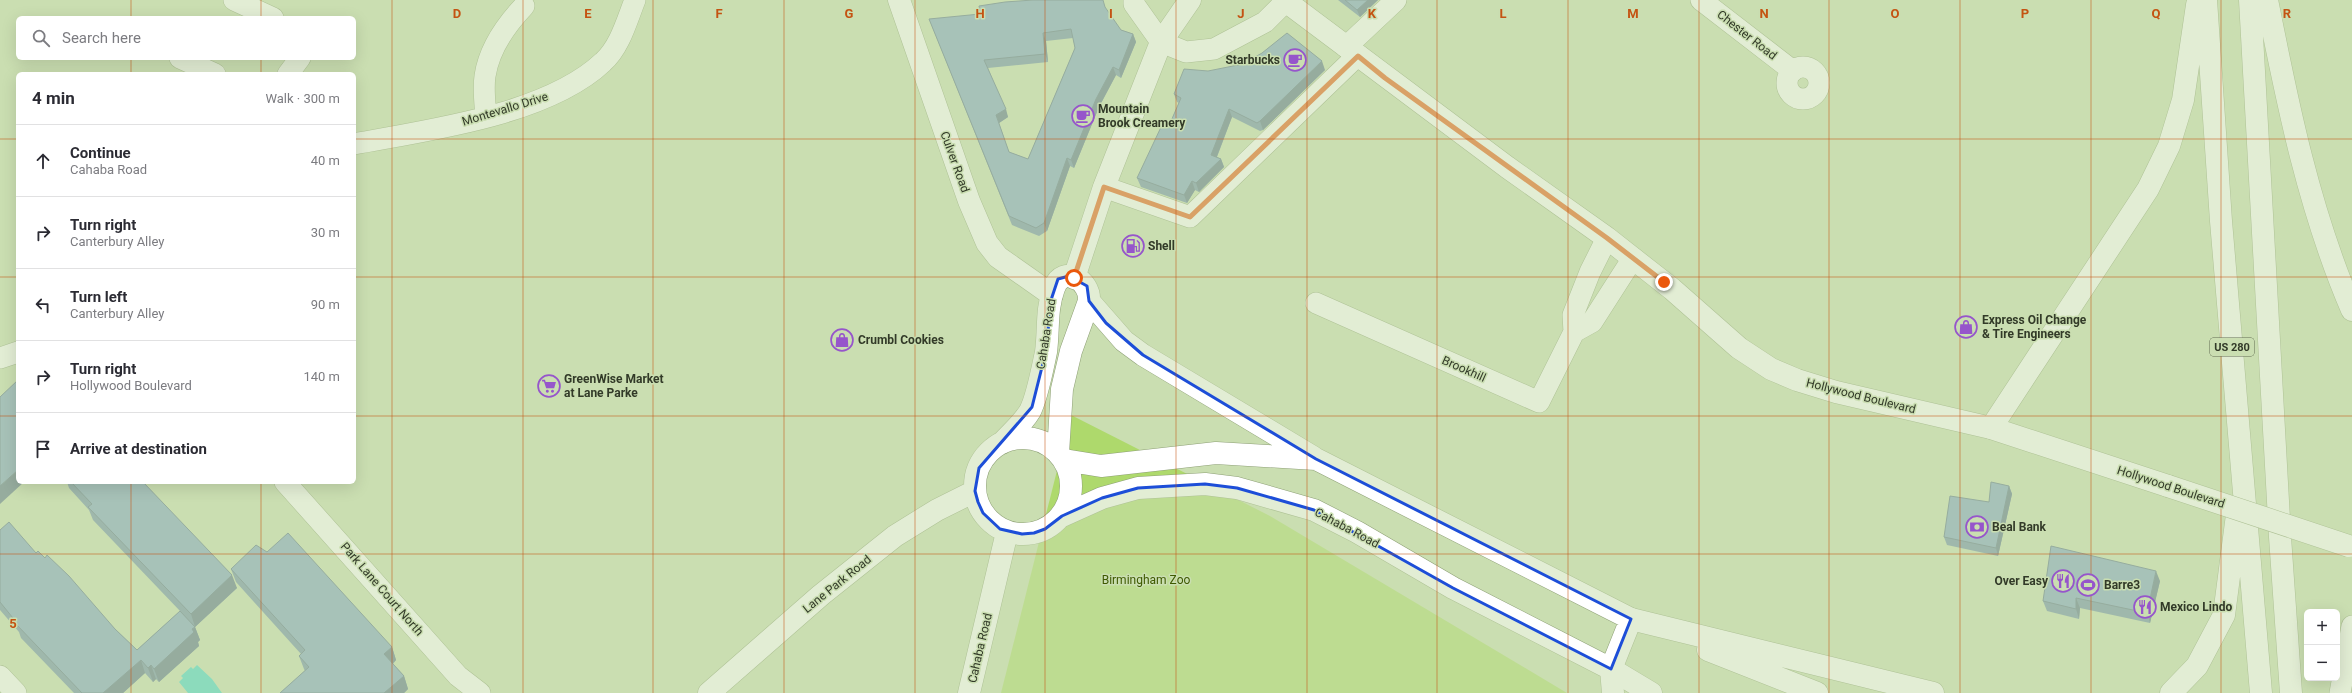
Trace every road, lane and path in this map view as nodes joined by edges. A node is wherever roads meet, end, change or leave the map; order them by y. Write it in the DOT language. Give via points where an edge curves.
graph roads {
  1 [pos="234,0"];
  2 [pos="635,0"];
  3 [pos="899,0"];
  4 [pos="1134,0"];
  5 [pos="1190,0"];
  6 [pos="1286,0"];
  7 [pos="1396,0"];
  8 [pos="1701,0"];
  9 [pos="2197,0"];
  10 [pos="2206,0"];
  11 [pos="2250,0"];
  12 [pos="2267,0"];
  13 [pos="524,6"];
  14 [pos="269,16"];
  15 [pos="1161,42"];
  16 [pos="1352,51"];
  17 [pos="184,60"];
  18 [pos="298,60"];
  19 [pos="1792,71"];
  20 [pos="212,72"];
  21 [pos="290,72"];
  22 [pos="486,117"];
  23 [pos="356,144"];
  24 [pos="1104,187"];
  25 [pos="1607,238"];
  26 [pos="1633,258"];
  27 [pos="1074,278"];
  28 [pos="1052,295"];
  29 [pos="1089,301"];
  30 [pos="1316,303"];
  31 [pos="2352,310"];
  32 [pos="1574,332"];
  33 [pos="16,353"];
  34 [pos="0,358"];
  35 [pos="1991,428"];
  36 [pos="1002,443"];
  37 [pos="1061,456"];
  38 [pos="1316,459"];
  39 [pos="2243,470"];
  40 [pos="287,484"];
  41 [pos="975,491"];
  42 [pos="1062,516"];
  43 [pos="1007,532"];
  44 [pos="2351,546"];
  45 [pos="1631,619"];
  46 [pos="2352,626"];
  47 [pos="1611,669"];
  48 [pos="0,676"];
  49 [pos="471,691"];
  50 [pos="16,693"];
  51 [pos="710,693"];
  52 [pos="969,693"];
  53 [pos="1613,693"];
  54 [pos="1651,693"];
  55 [pos="1817,693"];
  56 [pos="1933,693"];
  57 [pos="2171,693"];
  58 [pos="2261,693"];
  59 [pos="2291,693"];
  60 [pos="2340,693"];
  1 -- 14 [label="street"];
  2 -- 22 [label="street, Montevallo Drive" via="617,44 604,62 578,81 544,99"];
  3 -- 28 [label="main road, Culver Road" via="968,201 987,243 998,257"];
  4 -- 15 [label="street" via="1134,4"];
  5 -- 15 [label="main road"];
  6 -- 15 [label="street" via="1264,22 1214,49 1186,52"];
  6 -- 16 [label="main road, Hollywood Boulevard"];
  7 -- 16 [label="street"];
  8 -- 19 [label="street, Chester Road"];
  9 -- 35 [label="main road" via="2183,100 2169,146 2148,189"];
  10 -- 39 [label="main road, US 280" via="2221,221"];
  11 -- 59 [label="main road, US 280"];
  12 -- 31 [label="main road" via="2289,115 2303,169 2318,219"];
  13 -- 22 [label="street" via="508,23 494,48 485,76"];
  15 -- 24 [label="main road"];
  16 -- 24 [label="street" via="1190,217"];
  16 -- 25 [label="main road, Hollywood Boulevard"];
  17 -- 20 [label="street"];
  18 -- 21 [label="street"];
  22 -- 23 [label="street, Montevallo Drive"];
  24 -- 27 [label="main road"];
  25 -- 26 [label="main road, Hollywood Boulevard"];
  25 -- 32 [label="street, Brookhill" via="1572,316"];
  26 -- 32 [label="street" via="1592,322"];
  26 -- 35 [label="main road, Hollywood Boulevard" via="1739,348 1771,369 1836,392"];
  27 -- 28 [label="main road, Cahaba Road" via="1062,276"];
  27 -- 29 [label="main road, Cahaba Road" via="1087,286 1090,293"];
  28 -- 36 [label="main road, Cahaba Road" via="1047,320 1046,351 1032,406"];
  29 -- 37 [label="main road" via="1071,351 1062,389"];
  29 -- 38 [label="main road, Cahaba Road" via="1124,341 1143,355"];
  30 -- 32 [label="street, Brookhill" via="1539,402"];
  33 -- 34 [label="street"];
  35 -- 44 [label="main road, Hollywood Boulevard, bridge"];
  36 -- 37 [label="main road, Cahaba Road" via="1024,438 1036,440 1047,444"];
  36 -- 41 [label="main road, Cahaba Road" via="992,449 979,468"];
  37 -- 38 [label="main road, Cahaba Road" via="1100,466 1216,453"];
  37 -- 42 [label="main road" via="1070,476 1071,493"];
  38 -- 45 [label="main road, Cahaba Road"];
  39 -- 57 [label="main road" via="2224,615 2198,666"];
  39 -- 58 [label="main road, US 280"];
  40 -- 49 [label="street, Park Lane Court North"];
  41 -- 43 [label="main road, Cahaba Road" via="983,513 991,522"];
  41 -- 51 [label="main road, Lane Park Road" via="937,510 895,536 821,595"];
  42 -- 43 [label="main road, Cahaba Road" via="1055,523 1034,534"];
  42 -- 47 [label="main road, Cahaba Road" via="1102,498 1138,488 1205,484 1236,488 1314,510 1453,588"];
  43 -- 52 [label="main road, Cahaba Road"];
  45 -- 47 [label="main road"];
  45 -- 55 [label="main road"];
  45 -- 56 [label="main road"];
  46 -- 60 [label="street"];
  47 -- 53 [label="main road"];
  47 -- 54 [label="main road, Cahaba Road"];
  48 -- 50 [label="street"];
}
